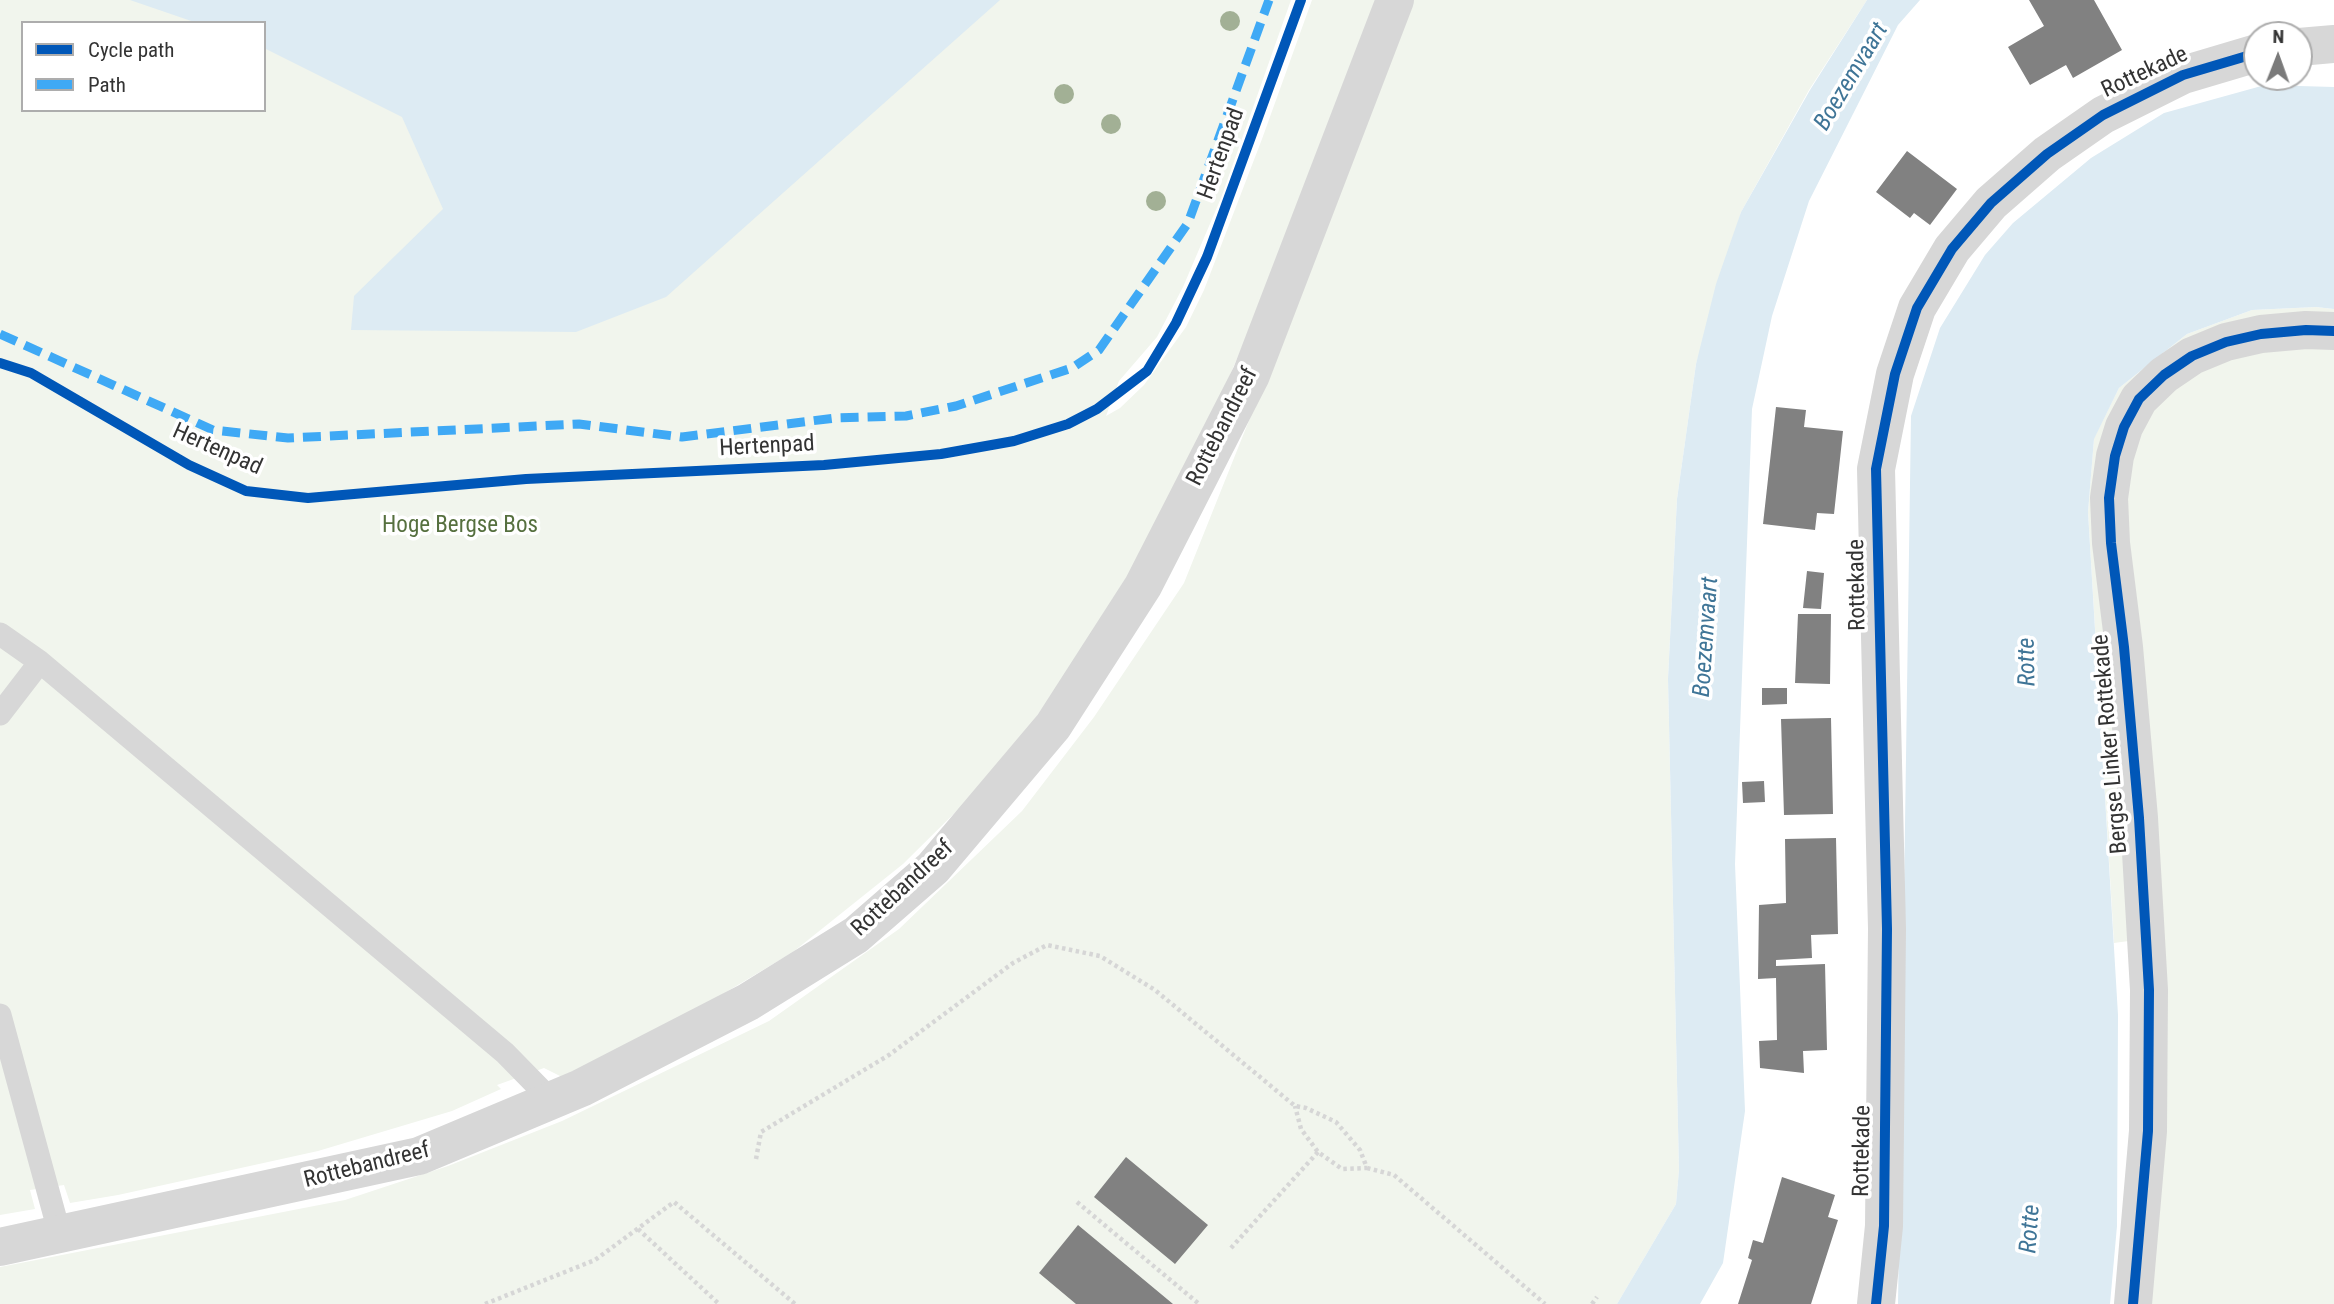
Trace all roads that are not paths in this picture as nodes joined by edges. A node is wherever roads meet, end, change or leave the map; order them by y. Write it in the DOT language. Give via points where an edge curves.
graph roads {
  1 [pos="1395,0"];
  2 [pos="2334,44"];
  3 [pos="2313,46"];
  4 [pos="2243,57"];
  5 [pos="2334,331"];
  6 [pos="0,634"];
  7 [pos="40,662"];
  8 [pos="0,714"];
  9 [pos="0,1014"];
  10 [pos="552,1101"];
  11 [pos="60,1235"];
  12 [pos="0,1247"];
  13 [pos="1876,1304"];
  14 [pos="2133,1304"];
  1 -- 10 [label="street, Rottebandreef" via="1251,375 1143,586 1053,726 933,868 856,935 748,1002"];
  2 -- 3 [label="street"];
  4 -- 13 [label="street, Rottekade" via="2183,75 2103,115 2010,186 1952,249 1917,308 1895,374 1876,469 1887,929 1884,1226"];
  5 -- 14 [label="street, Bergse Linker Rottekade" via="2260,334 2192,356 2139,399 2115,456 2109,498 2111,543 2139,818 2149,990 2148,1131"];
  6 -- 7 [label="lane"];
  7 -- 8 [label="lane"];
  7 -- 10 [label="lane" via="505,1054"];
  9 -- 11 [label="lane"];
  10 -- 11 [label="street, Rottebandreef" via="419,1156"];
  11 -- 12 [label="street, Rottebandreef"];
}
